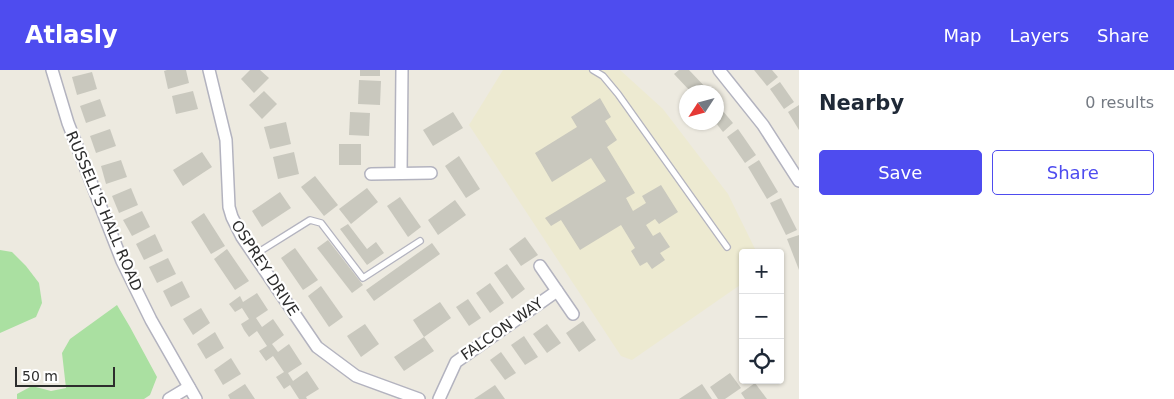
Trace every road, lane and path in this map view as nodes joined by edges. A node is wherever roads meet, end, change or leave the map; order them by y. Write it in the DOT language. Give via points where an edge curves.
graph roads {
  1 [pos="52,70"];
  2 [pos="208,70"];
  3 [pos="402,70"];
  4 [pos="593,70"];
  5 [pos="719,70"];
  6 [pos="401,173"];
  7 [pos="431,173"];
  8 [pos="371,174"];
  9 [pos="799,181"];
  10 [pos="420,241"];
  11 [pos="727,247"];
  12 [pos="254,255"];
  13 [pos="540,266"];
  14 [pos="557,291"];
  15 [pos="573,314"];
  16 [pos="189,387"];
  17 [pos="169,399"];
  18 [pos="196,399"];
  19 [pos="419,399"];
  20 [pos="440,399"];
  1 -- 16 [label="street, RUSSELL'S HALL ROAD" via="68,123 122,262"];
  2 -- 12 [label="street, OSPREY DRIVE" via="226,140 229,207"];
  3 -- 6 [label="street"];
  4 -- 11 [label="lane" via="603,76 618,94"];
  5 -- 9 [label="street" via="763,125"];
  6 -- 7 [label="street"];
  6 -- 8 [label="street"];
  10 -- 12 [label="lane" via="363,278 321,223 310,220"];
  12 -- 19 [label="street, OSPREY DRIVE" via="316,347 356,376"];
  13 -- 14 [label="street, FALCON WAY"];
  14 -- 15 [label="street, FALCON WAY"];
  14 -- 20 [label="street, FALCON WAY" via="456,362"];
  16 -- 17 [label="street"];
  16 -- 18 [label="street, RUSSELL'S HALL ROAD"];
}
